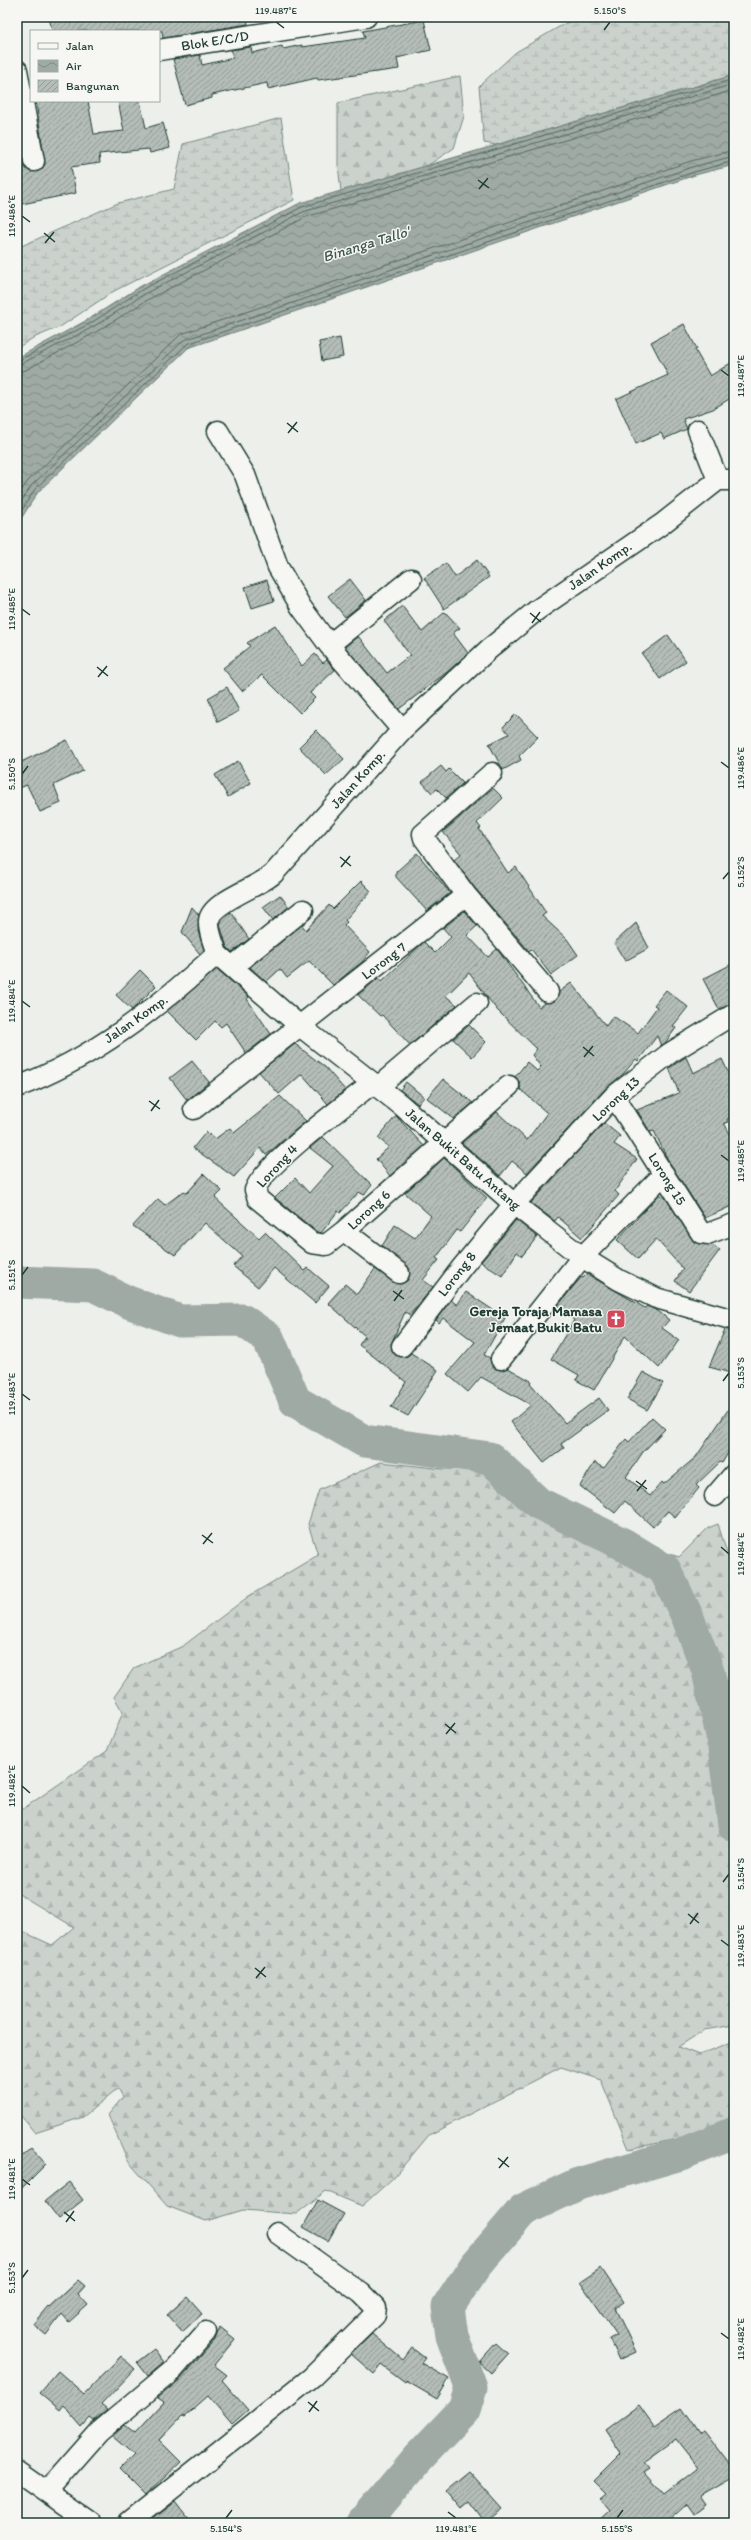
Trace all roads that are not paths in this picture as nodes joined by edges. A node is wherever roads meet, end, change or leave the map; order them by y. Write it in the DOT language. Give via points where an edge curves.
graph roads {
  1 [pos="366,17"];
  2 [pos="160,50"];
  3 [pos="30,70"];
  4 [pos="17,71"];
  5 [pos="34,162"];
  6 [pos="698,430"];
  7 [pos="218,431"];
  8 [pos="726,480"];
  9 [pos="411,579"];
  10 [pos="329,645"];
  11 [pos="402,730"];
  12 [pos="492,773"];
  13 [pos="466,895"];
  14 [pos="303,910"];
  15 [pos="225,960"];
  16 [pos="548,992"];
  17 [pos="477,1003"];
  18 [pos="734,1014"];
  19 [pos="300,1026"];
  20 [pos="375,1085"];
  21 [pos="509,1086"];
  22 [pos="17,1087"];
  23 [pos="614,1096"];
  24 [pos="194,1109"];
  25 [pos="444,1144"];
  26 [pos="664,1174"];
  27 [pos="514,1204"];
  28 [pos="734,1224"];
  29 [pos="344,1231"];
  30 [pos="582,1258"];
  31 [pos="399,1273"];
  32 [pos="734,1320"];
  33 [pos="402,1346"];
  34 [pos="501,1359"];
  35 [pos="734,1474"];
  36 [pos="715,1496"];
  37 [pos="278,2233"];
  38 [pos="206,2332"];
  39 [pos="17,2471"];
  40 [pos="47,2491"];
  41 [pos="91,2523"];
  42 [pos="129,2523"];
  1 -- 2 [label="street, Blok E/C/D"];
  3 -- 4 [label="street"];
  4 -- 5 [label="street"];
  6 -- 8 [label="street"];
  7 -- 10 [label="street" via="250,485 282,575 301,607"];
  8 -- 11 [label="street, Jalan Komp." via="537,610 488,650"];
  9 -- 10 [label="street"];
  10 -- 11 [label="street"];
  11 -- 15 [label="street, Jalan Komp." via="273,874 221,904 211,913 209,928"];
  12 -- 13 [label="street" via="424,834 424,838"];
  13 -- 16 [label="street"];
  13 -- 19 [label="street, Lorong 7"];
  14 -- 15 [label="street"];
  15 -- 19 [label="street, Jalan Bukit Batu Antang"];
  15 -- 22 [label="street, Jalan Komp." via="170,995 99,1046 66,1066"];
  17 -- 20 [label="street, Lorong 4"];
  18 -- 23 [label="street, Lorong 13" via="670,1053"];
  19 -- 20 [label="street, Jalan Bukit Batu Antang"];
  19 -- 24 [label="street, Lorong 7"];
  20 -- 25 [label="street, Jalan Bukit Batu Antang"];
  20 -- 29 [label="street, Lorong 4" via="309,1133 260,1180 255,1190 258,1199 312,1243 326,1245"];
  21 -- 25 [label="street, Lorong 6"];
  23 -- 26 [label="street, Lorong 15"];
  23 -- 27 [label="street, Lorong 13"];
  25 -- 27 [label="street, Jalan Bukit Batu Antang"];
  25 -- 29 [label="street, Lorong 6"];
  26 -- 28 [label="street, Lorong 15" via="703,1234"];
  26 -- 30 [label="street"];
  27 -- 30 [label="street, Jalan Bukit Batu Antang"];
  27 -- 33 [label="street, Lorong 8"];
  29 -- 31 [label="street, Lorong 6"];
  30 -- 32 [label="street, Jalan Bukit Batu Antang" via="656,1298"];
  30 -- 34 [label="street"];
  35 -- 36 [label="street"];
  37 -- 42 [label="street" via="361,2293 376,2308 375,2315 312,2377"];
  38 -- 40 [label="street" via="173,2370 99,2432"];
  39 -- 40 [label="street"];
  40 -- 41 [label="street"];
}
